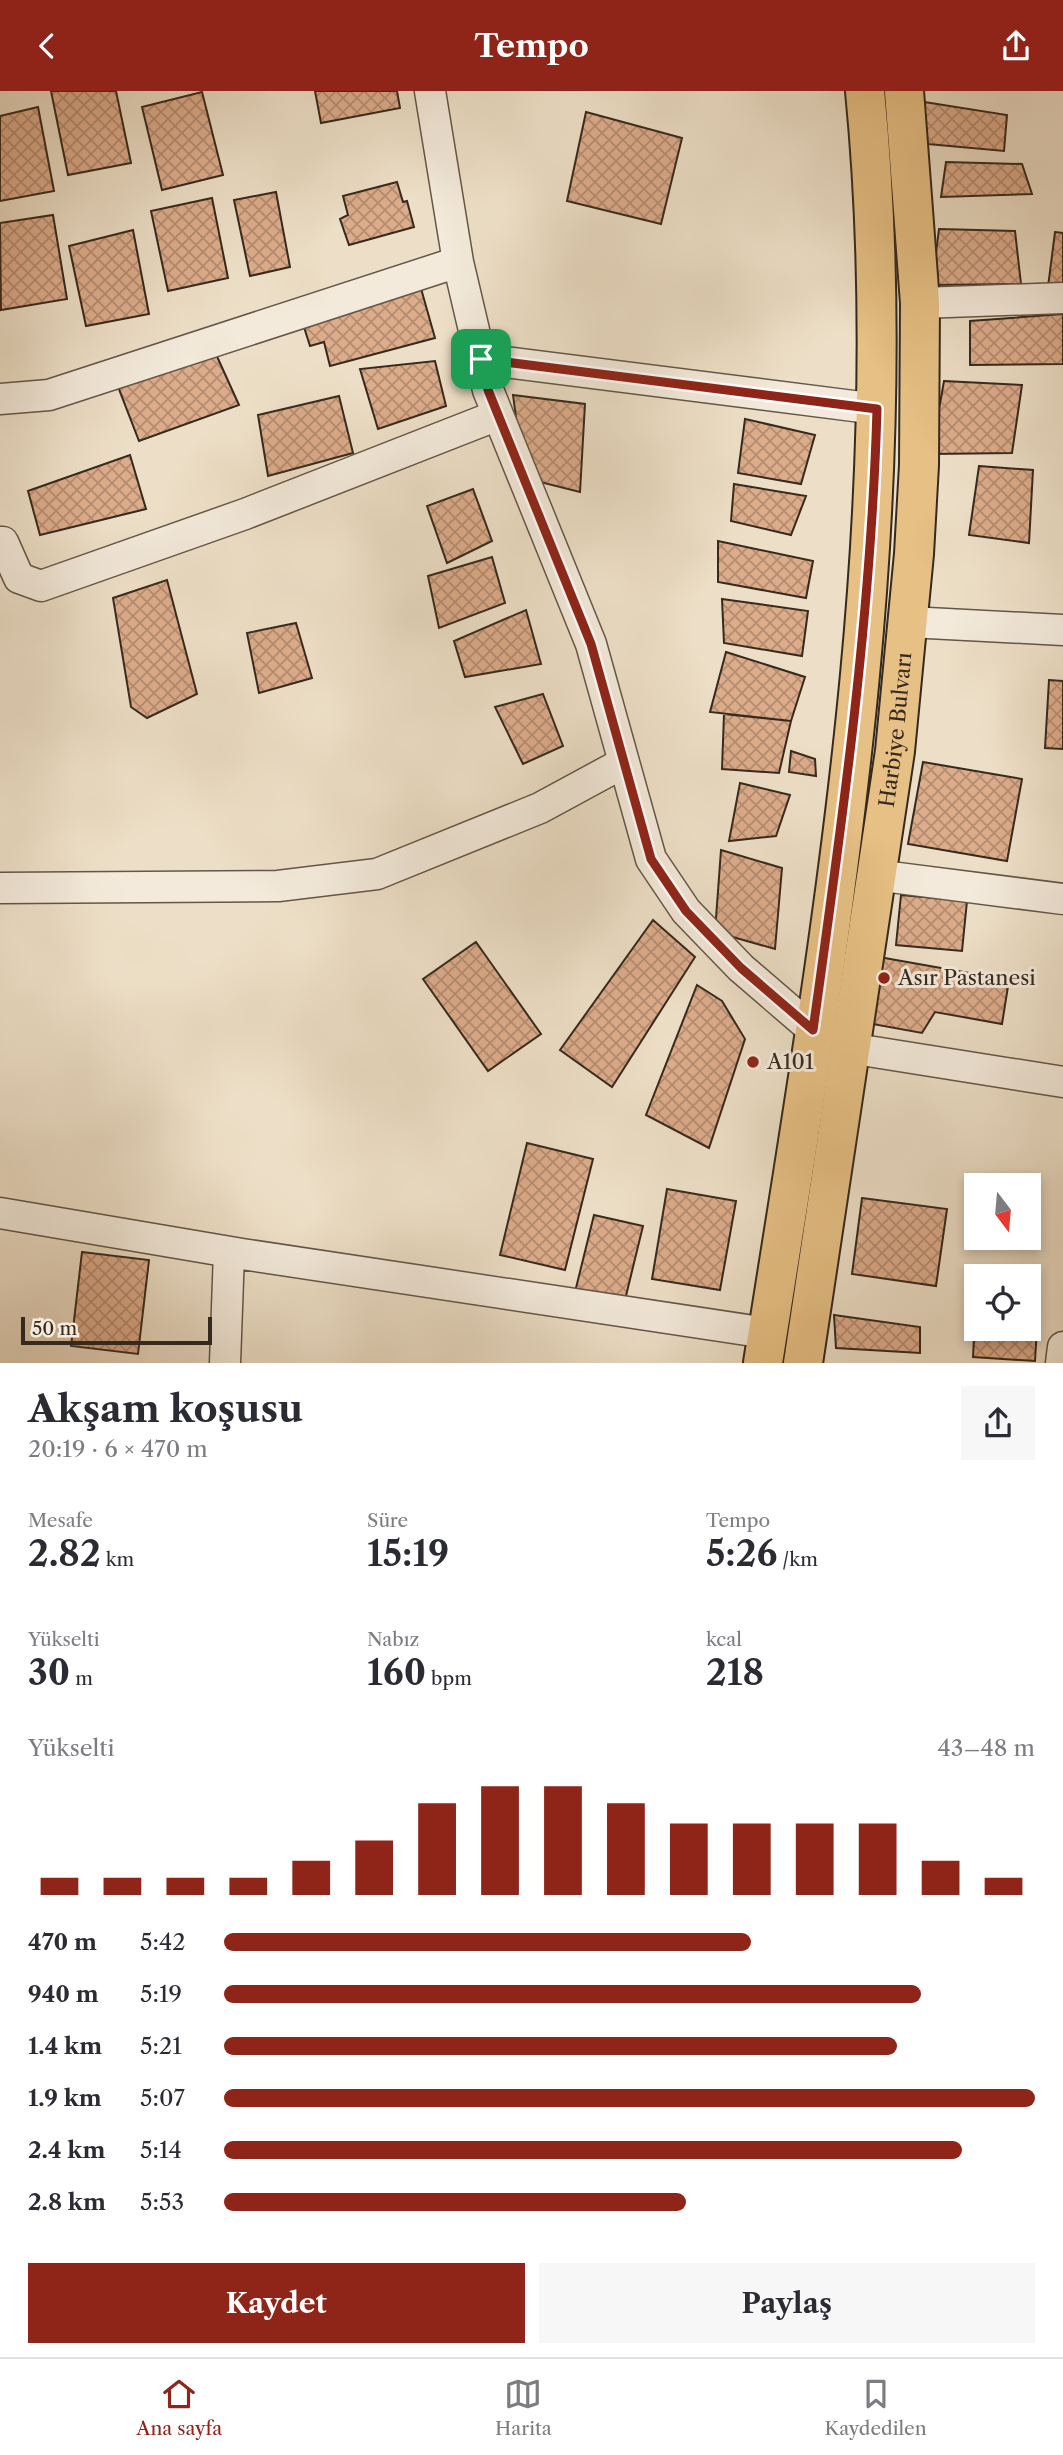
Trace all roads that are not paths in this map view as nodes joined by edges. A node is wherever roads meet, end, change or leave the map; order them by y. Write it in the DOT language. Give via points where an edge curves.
graph roads {
  1 [pos="430,91"];
  2 [pos="865,91"];
  3 [pos="904,91"];
  4 [pos="458,262"];
  5 [pos="1063,298"];
  6 [pos="920,303"];
  7 [pos="481,359"];
  8 [pos="0,399"];
  9 [pos="877,409"];
  10 [pos="498,415"];
  11 [pos="0,542"];
  12 [pos="909,622"];
  13 [pos="1063,630"];
  14 [pos="623,763"];
  15 [pos="875,875"];
  16 [pos="0,888"];
  17 [pos="1063,899"];
  18 [pos="813,1030"];
  19 [pos="849,1048"];
  20 [pos="1063,1082"];
  21 [pos="0,1213"];
  22 [pos="229,1252"];
  23 [pos="1063,1347"];
  24 [pos="765,1348"];
  25 [pos="225,1363"];
  26 [pos="803,1363"];
  27 [pos="1062,1363"];
  1 -- 4 [label="street"];
  2 -- 9 [label="main road, Harbiye Bulvarı" via="878,270"];
  3 -- 6 [label="main road, Harbiye Bulvarı"];
  4 -- 7 [label="street"];
  4 -- 8 [label="street" via="49,395"];
  5 -- 6 [label="street"];
  6 -- 12 [label="main road, Harbiye Bulvarı" via="919,465"];
  7 -- 9 [label="street"];
  7 -- 10 [label="street"];
  9 -- 18 [label="main road, Harbiye Bulvarı" via="855,736"];
  10 -- 11 [label="street" via="245,514 41,586 19,578"];
  10 -- 14 [label="street" via="591,644"];
  12 -- 13 [label="street"];
  12 -- 15 [label="main road, Harbiye Bulvarı"];
  14 -- 16 [label="street" via="540,808 377,874 278,886"];
  14 -- 18 [label="street" via="651,859 686,911 741,968"];
  15 -- 17 [label="street"];
  15 -- 19 [label="main road, Harbiye Bulvarı"];
  18 -- 24 [label="main road, Harbiye Bulvarı"];
  19 -- 20 [label="street"];
  19 -- 26 [label="main road, Harbiye Bulvarı"];
  21 -- 22 [label="street"];
  22 -- 24 [label="street"];
  22 -- 25 [label="street"];
  23 -- 27 [label="street"];
}
